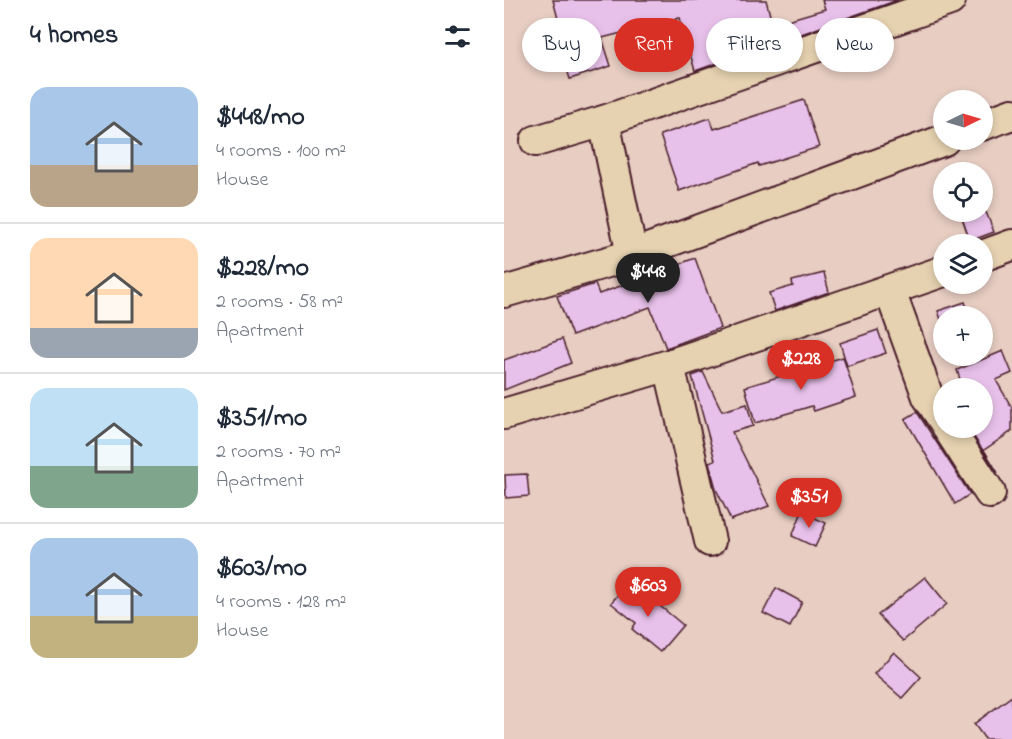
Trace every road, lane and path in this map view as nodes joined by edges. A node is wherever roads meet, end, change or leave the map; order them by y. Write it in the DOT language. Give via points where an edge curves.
graph roads {
  1 [pos="950,0"];
  2 [pos="1012,114"];
  3 [pos="604,121"];
  4 [pos="993,121"];
  5 [pos="536,141"];
  6 [pos="933,144"];
  7 [pos="1012,245"];
  8 [pos="993,252"];
  9 [pos="632,255"];
  10 [pos="933,275"];
  11 [pos="890,291"];
  12 [pos="504,292"];
  13 [pos="669,365"];
  14 [pos="933,404"];
  15 [pos="504,414"];
  16 [pos="954,438"];
  17 [pos="990,493"];
  18 [pos="710,541"];
  1 -- 3 [label="street"];
  2 -- 4 [label="street"];
  3 -- 5 [label="street"];
  3 -- 9 [label="street"];
  6 -- 9 [label="street"];
  7 -- 8 [label="street"];
  9 -- 12 [label="street"];
  10 -- 11 [label="street"];
  11 -- 13 [label="street"];
  11 -- 14 [label="street"];
  13 -- 15 [label="street"];
  13 -- 18 [label="street"];
  16 -- 17 [label="street"];
}
